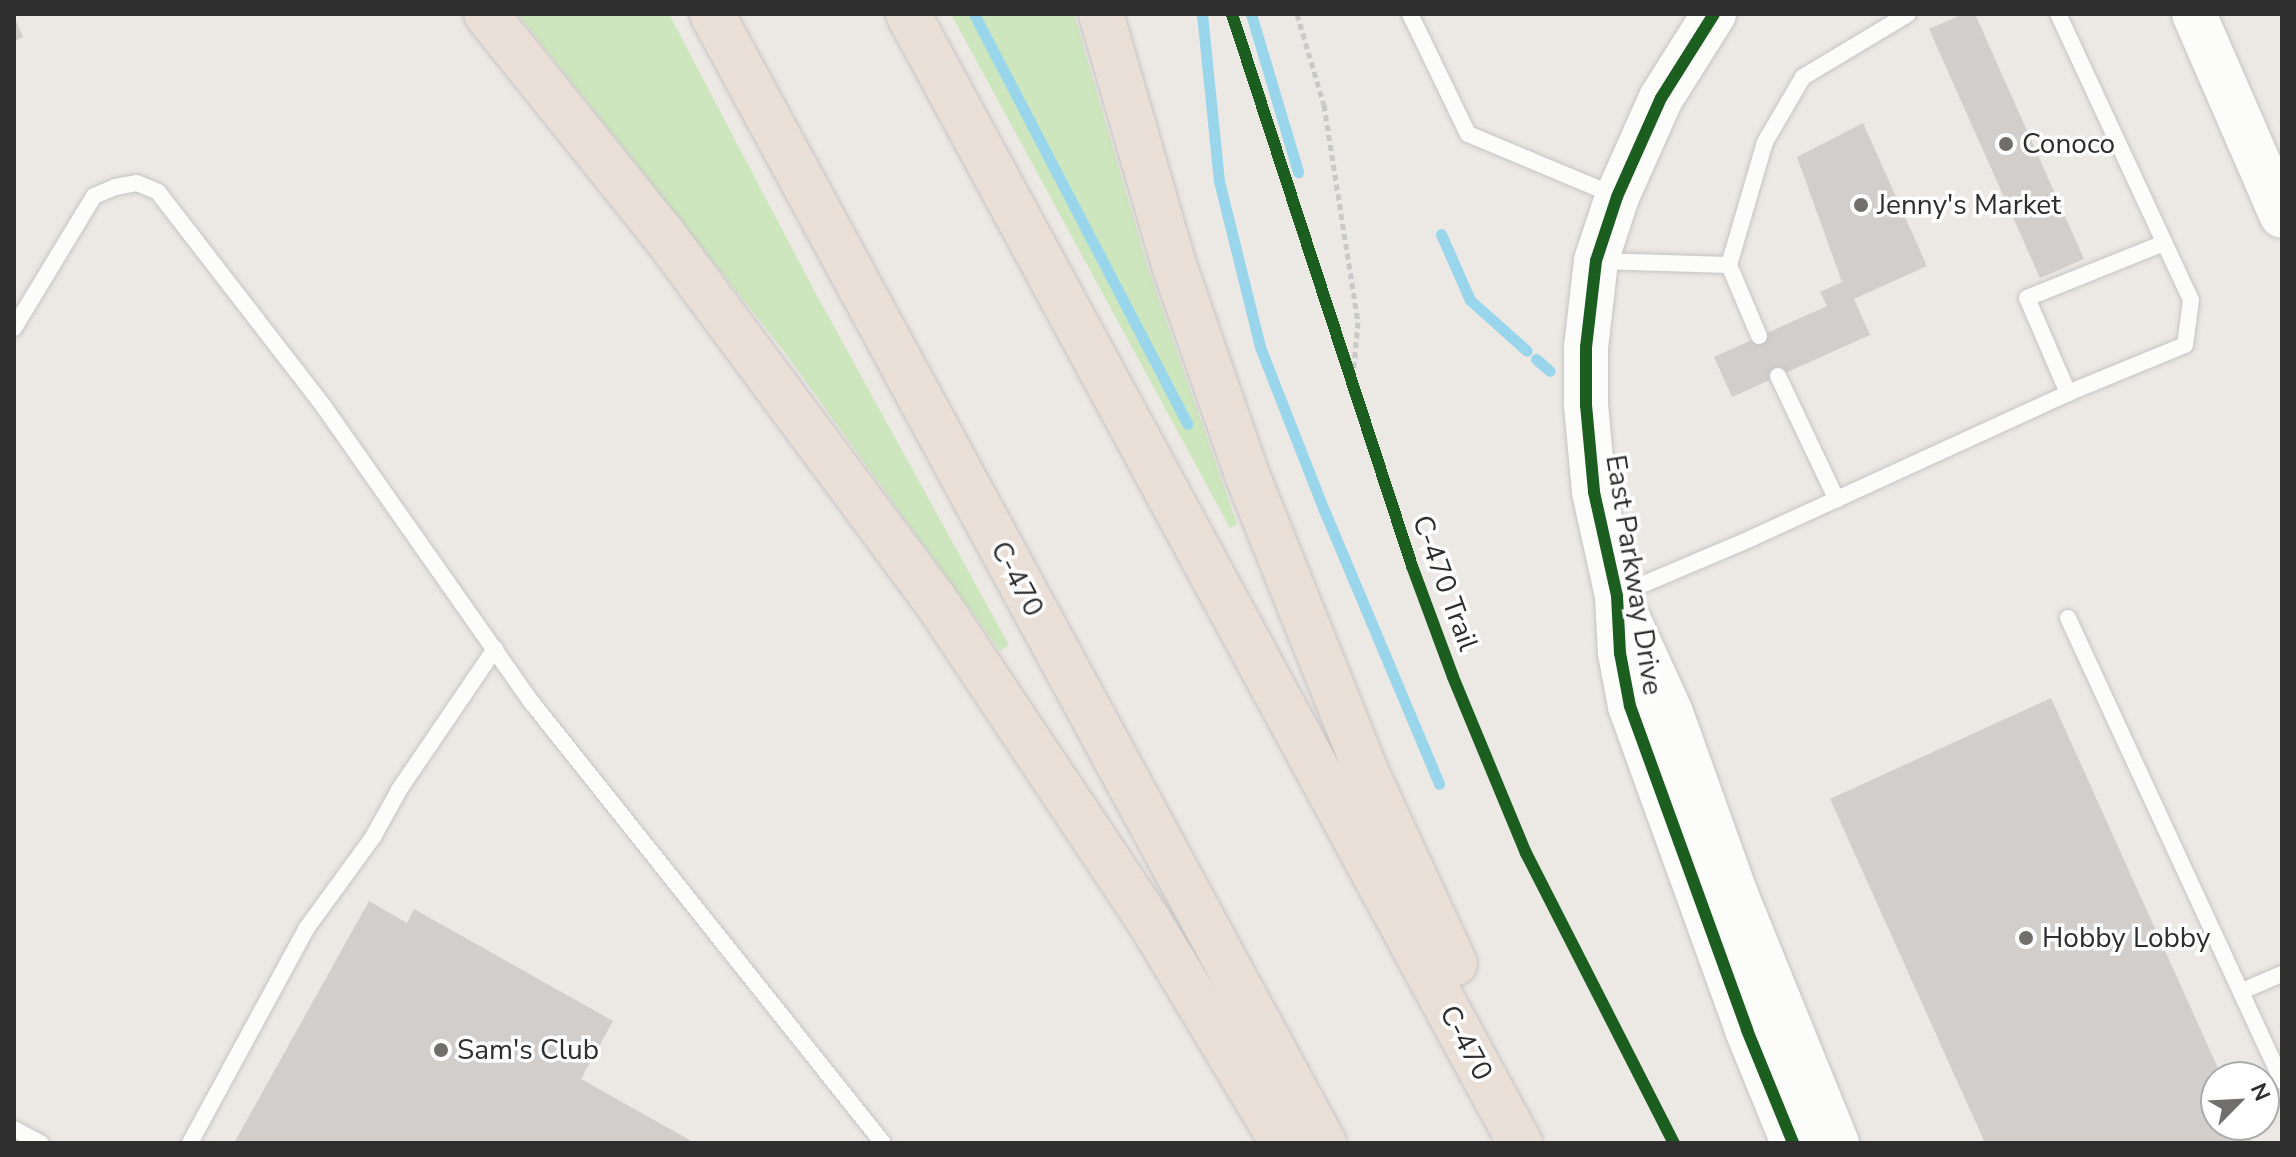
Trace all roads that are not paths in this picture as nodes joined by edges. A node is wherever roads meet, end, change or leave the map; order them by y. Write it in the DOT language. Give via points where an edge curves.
graph roads {
  1 [pos="486,14"];
  2 [pos="712,14"];
  3 [pos="908,14"];
  4 [pos="1101,14"];
  5 [pos="1410,14"];
  6 [pos="1714,14"];
  7 [pos="2058,14"];
  8 [pos="2194,14"];
  9 [pos="1908,15"];
  10 [pos="1617,197"];
  11 [pos="2282,216"];
  12 [pos="2164,243"];
  13 [pos="1596,261"];
  14 [pos="1729,265"];
  15 [pos="14,328"];
  16 [pos="1759,336"];
  17 [pos="1778,376"];
  18 [pos="2068,393"];
  19 [pos="1837,500"];
  20 [pos="1617,596"];
  21 [pos="2068,618"];
  22 [pos="495,649"];
  23 [pos="2282,974"];
  24 [pos="2242,991"];
  25 [pos="2282,1081"];
  26 [pos="14,1129"];
  27 [pos="40,1143"];
  28 [pos="190,1143"];
  29 [pos="883,1143"];
  30 [pos="1283,1143"];
  31 [pos="1324,1143"];
  32 [pos="1520,1143"];
  33 [pos="1531,1143"];
  34 [pos="1793,1143"];
  35 [pos="1837,1143"];
  1 -- 30 [label="highway" via="671,244 933,597 1149,921"];
  2 -- 31 [label="highway, C-470"];
  3 -- 32 [label="highway, C-470"];
  4 -- 33 [label="highway" via="1197,337 1285,574 1367,774 1495,1049"];
  5 -- 10 [label="lane" via="1468,134"];
  6 -- 10 [label="street, East Parkway Drive" via="1661,98"];
  7 -- 12 [label="lane"];
  8 -- 11 [label="street"];
  9 -- 14 [label="lane" via="1803,77 1765,142"];
  10 -- 13 [label="street, East Parkway Drive"];
  12 -- 18 [label="lane" via="2191,300 2185,345"];
  12 -- 18 [label="lane" via="2027,298"];
  13 -- 14 [label="lane"];
  13 -- 20 [label="street, East Parkway Drive" via="1586,347 1586,405 1594,492"];
  14 -- 16 [label="lane"];
  15 -- 22 [label="lane" via="94,196 137,183 158,192 324,407"];
  17 -- 19 [label="lane"];
  18 -- 19 [label="lane"];
  19 -- 20 [label="lane"];
  20 -- 34 [label="street, East Parkway Drive" via="1630,706"];
  20 -- 35 [label="street, East Parkway Drive" via="1663,692 1737,897"];
  21 -- 24 [label="lane"];
  22 -- 28 [label="lane" via="373,837 306,929"];
  22 -- 29 [label="lane" via="533,704"];
  23 -- 24 [label="lane"];
  24 -- 25 [label="lane"];
  26 -- 27 [label="lane"];
}
